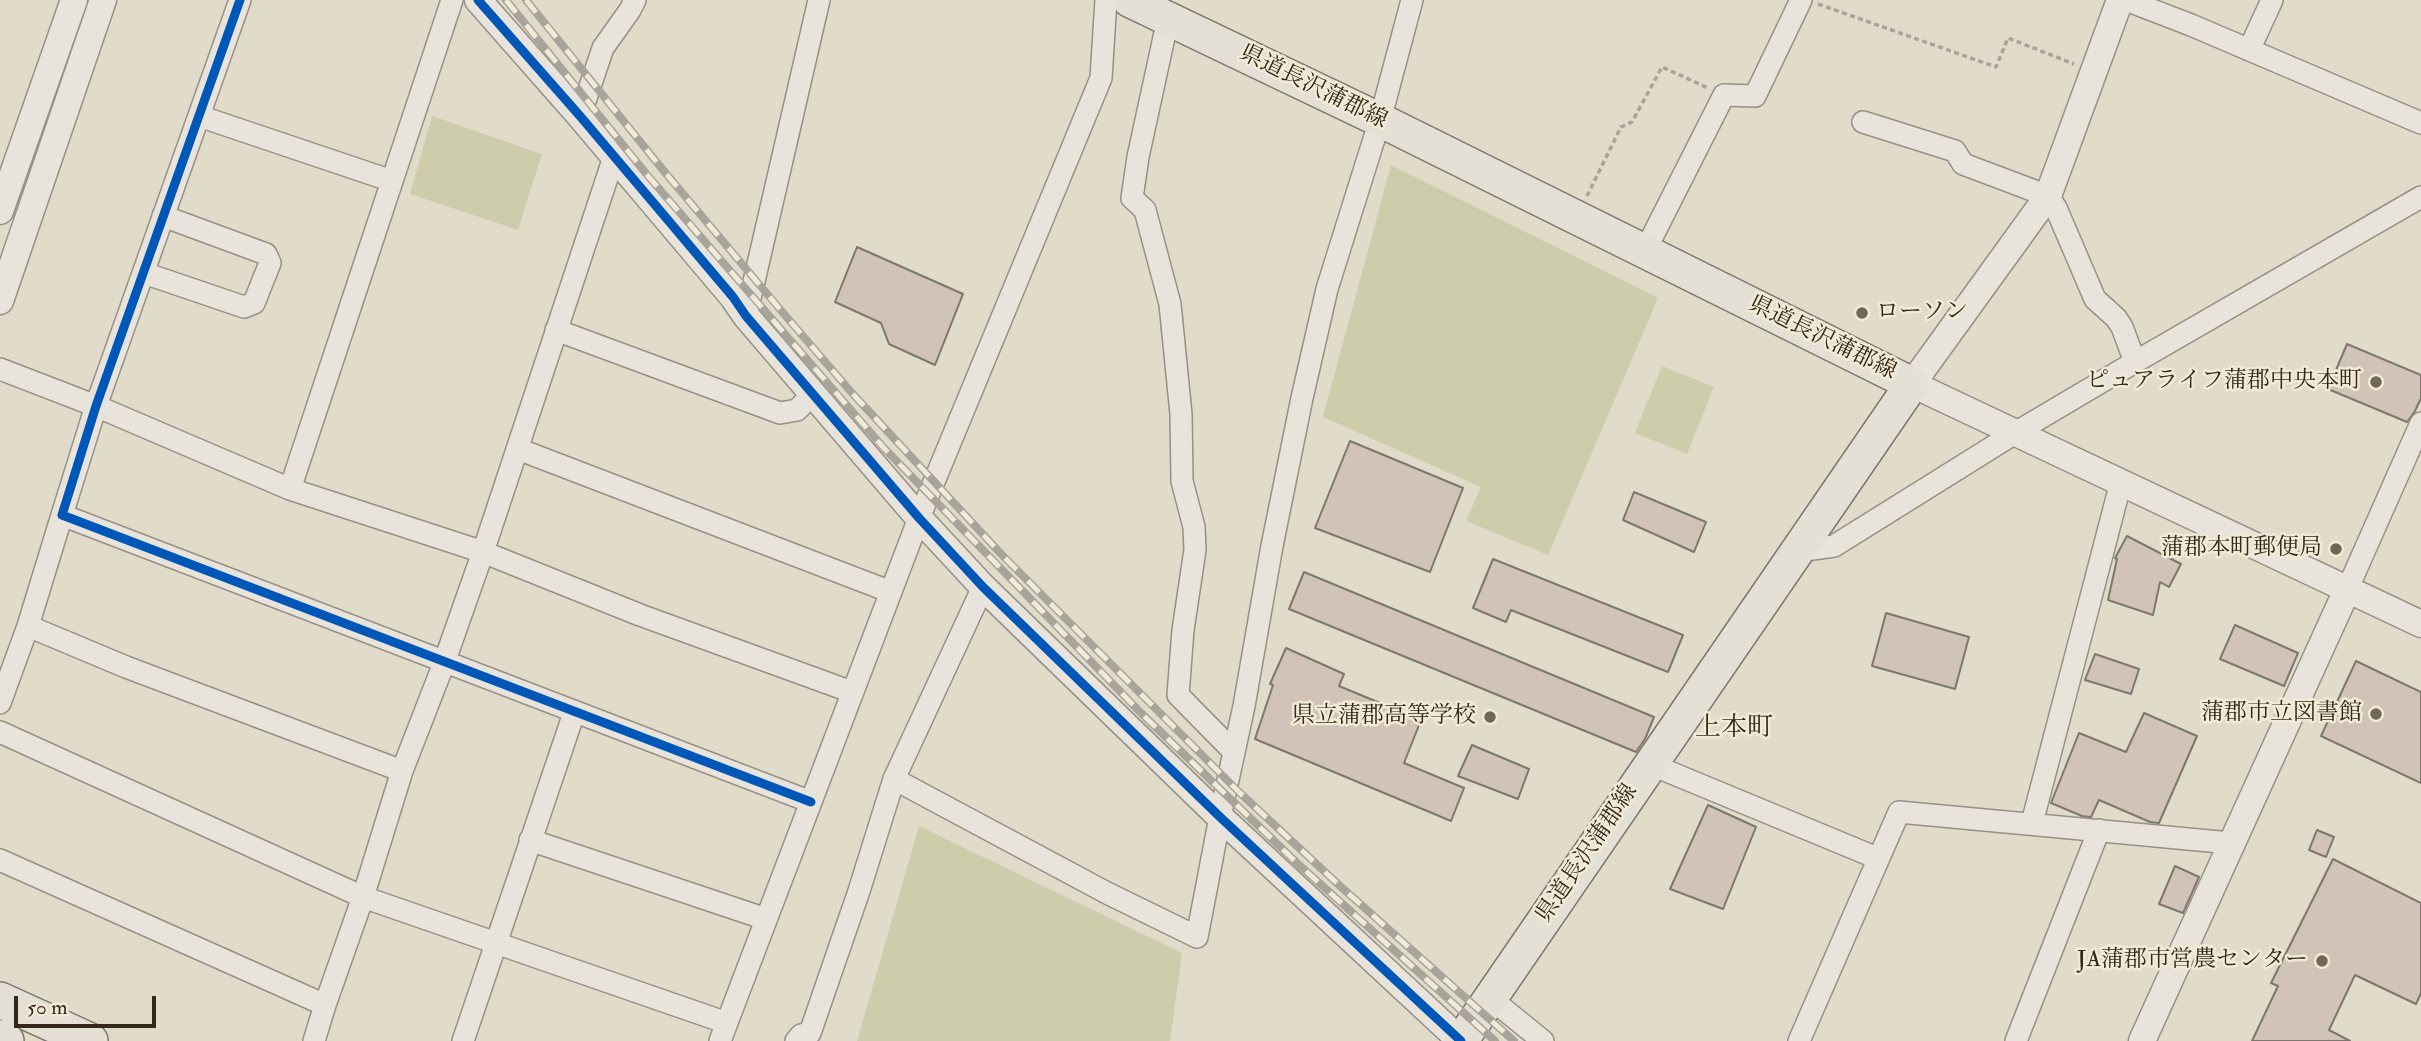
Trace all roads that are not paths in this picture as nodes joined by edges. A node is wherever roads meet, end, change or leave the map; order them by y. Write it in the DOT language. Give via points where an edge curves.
graph roads {
  1 [pos="74,0"];
  2 [pos="103,0"];
  3 [pos="240,0"];
  4 [pos="452,0"];
  5 [pos="478,0"];
  6 [pos="635,0"];
  7 [pos="819,0"];
  8 [pos="1106,0"];
  9 [pos="1129,0"];
  10 [pos="1412,0"];
  11 [pos="1801,0"];
  12 [pos="2120,0"];
  13 [pos="2126,0"];
  14 [pos="2272,0"];
  15 [pos="1168,19"];
  16 [pos="2249,50"];
  17 [pos="199,116"];
  18 [pos="580,116"];
  19 [pos="1380,120"];
  20 [pos="1863,122"];
  21 [pos="2421,123"];
  22 [pos="614,157"];
  23 [pos="392,181"];
  24 [pos="2048,196"];
  25 [pos="2421,198"];
  26 [pos="0,211"];
  27 [pos="163,216"];
  28 [pos="1645,251"];
  29 [pos="144,273"];
  30 [pos="0,301"];
  31 [pos="746,316"];
  32 [pos="556,330"];
  33 [pos="2135,362"];
  34 [pos="0,369"];
  35 [pos="1912,384"];
  36 [pos="813,394"];
  37 [pos="96,407"];
  38 [pos="2421,424"];
  39 [pos="2015,433"];
  40 [pos="518,449"];
  41 [pos="2121,482"];
  42 [pos="290,489"];
  43 [pos="62,515"];
  44 [pos="919,518"];
  45 [pos="1798,551"];
  46 [pos="483,552"];
  47 [pos="983,587"];
  48 [pos="2347,590"];
  49 [pos="891,592"];
  50 [pos="2421,624"];
  51 [pos="28,626"];
  52 [pos="444,663"];
  53 [pos="852,692"];
  54 [pos="0,704"];
  55 [pos="574,713"];
  56 [pos="0,732"];
  57 [pos="1234,752"];
  58 [pos="1650,764"];
  59 [pos="402,771"];
  60 [pos="894,779"];
  61 [pos="811,802"];
  62 [pos="1220,817"];
  63 [pos="2032,823"];
  64 [pos="2099,830"];
  65 [pos="530,840"];
  66 [pos="2231,844"];
  67 [pos="1877,858"];
  68 [pos="0,860"];
  69 [pos="363,897"];
  70 [pos="766,919"];
  71 [pos="495,944"];
  72 [pos="1490,998"];
  73 [pos="0,1000"];
  74 [pos="325,1005"];
  75 [pos="723,1032"];
  76 [pos="0,1038"];
  77 [pos="6,1041"];
  78 [pos="90,1041"];
  79 [pos="314,1041"];
  80 [pos="463,1041"];
  81 [pos="796,1041"];
  82 [pos="1461,1041"];
  83 [pos="1543,1041"];
  84 [pos="1799,1041"];
  85 [pos="2016,1041"];
  86 [pos="2142,1041"];
  1 -- 26 [label="street"];
  2 -- 30 [label="street"];
  3 -- 17 [label="street"];
  4 -- 23 [label="street"];
  5 -- 18 [label="street"];
  6 -- 18 [label="street" via="603,48"];
  7 -- 31 [label="street"];
  8 -- 44 [label="street" via="1101,78"];
  9 -- 15 [label="main road, 県道長沢蒲郡線"];
  10 -- 19 [label="street"];
  11 -- 28 [label="street" via="1755,96 1724,95"];
  12 -- 24 [label="street"];
  13 -- 16 [label="street"];
  14 -- 16 [label="street"];
  15 -- 19 [label="main road, 県道長沢蒲郡線"];
  15 -- 57 [label="street" via="1132,198 1145,210 1170,304 1181,414 1182,481 1194,527 1178,695"];
  16 -- 21 [label="street"];
  17 -- 23 [label="street"];
  17 -- 27 [label="street"];
  18 -- 22 [label="street"];
  19 -- 28 [label="main road, 県道長沢蒲郡線"];
  19 -- 57 [label="street" via="1326,289"];
  20 -- 24 [label="street" via="1955,151 1963,164"];
  22 -- 31 [label="street"];
  22 -- 32 [label="street"];
  23 -- 42 [label="street"];
  24 -- 33 [label="street" via="2095,299 2122,327"];
  24 -- 35 [label="street"];
  25 -- 33 [label="street"];
  27 -- 29 [label="street"];
  27 -- 29 [label="street" via="266,254 270,263 254,303 244,307"];
  28 -- 35 [label="main road, 県道長沢蒲郡線"];
  29 -- 37 [label="street"];
  31 -- 36 [label="street"];
  32 -- 36 [label="street" via="780,413 797,410"];
  32 -- 40 [label="street"];
  33 -- 39 [label="street"];
  34 -- 37 [label="street"];
  35 -- 39 [label="street"];
  35 -- 45 [label="main road, 県道長沢蒲郡線"];
  36 -- 44 [label="street"];
  37 -- 42 [label="street"];
  37 -- 43 [label="street"];
  38 -- 48 [label="street"];
  39 -- 41 [label="street"];
  39 -- 45 [label="street" via="1834,546"];
  40 -- 46 [label="street"];
  40 -- 49 [label="street"];
  41 -- 48 [label="street"];
  41 -- 63 [label="street"];
  42 -- 46 [label="street"];
  43 -- 51 [label="street"];
  43 -- 52 [label="street"];
  44 -- 47 [label="street"];
  44 -- 49 [label="street"];
  45 -- 58 [label="main road, 県道長沢蒲郡線"];
  46 -- 52 [label="street"];
  46 -- 53 [label="street"];
  47 -- 60 [label="street"];
  47 -- 62 [label="street"];
  48 -- 50 [label="street"];
  48 -- 66 [label="street"];
  49 -- 53 [label="street"];
  51 -- 54 [label="street"];
  51 -- 59 [label="street"];
  52 -- 55 [label="street"];
  52 -- 59 [label="street"];
  53 -- 61 [label="street"];
  55 -- 61 [label="street"];
  55 -- 65 [label="street"];
  56 -- 69 [label="street"];
  57 -- 62 [label="street"];
  58 -- 67 [label="street"];
  58 -- 72 [label="main road, 県道長沢蒲郡線"];
  59 -- 69 [label="street"];
  60 -- 62 [label="street" via="1197,937"];
  60 -- 81 [label="street" via="810,1033"];
  61 -- 70 [label="street"];
  62 -- 82 [label="street"];
  63 -- 64 [label="street"];
  63 -- 67 [label="street" via="1899,812"];
  64 -- 66 [label="street"];
  64 -- 85 [label="street"];
  65 -- 70 [label="street"];
  65 -- 71 [label="street"];
  66 -- 86 [label="street"];
  67 -- 84 [label="street"];
  68 -- 74 [label="street"];
  69 -- 71 [label="street"];
  69 -- 74 [label="street"];
  70 -- 75 [label="street"];
  71 -- 75 [label="street"];
  71 -- 80 [label="street"];
  72 -- 82 [label="main road, 県道長沢蒲郡線"];
  72 -- 83 [label="street"];
  73 -- 78 [label="highway"];
  74 -- 79 [label="street"];
  76 -- 77 [label="highway"];
}
